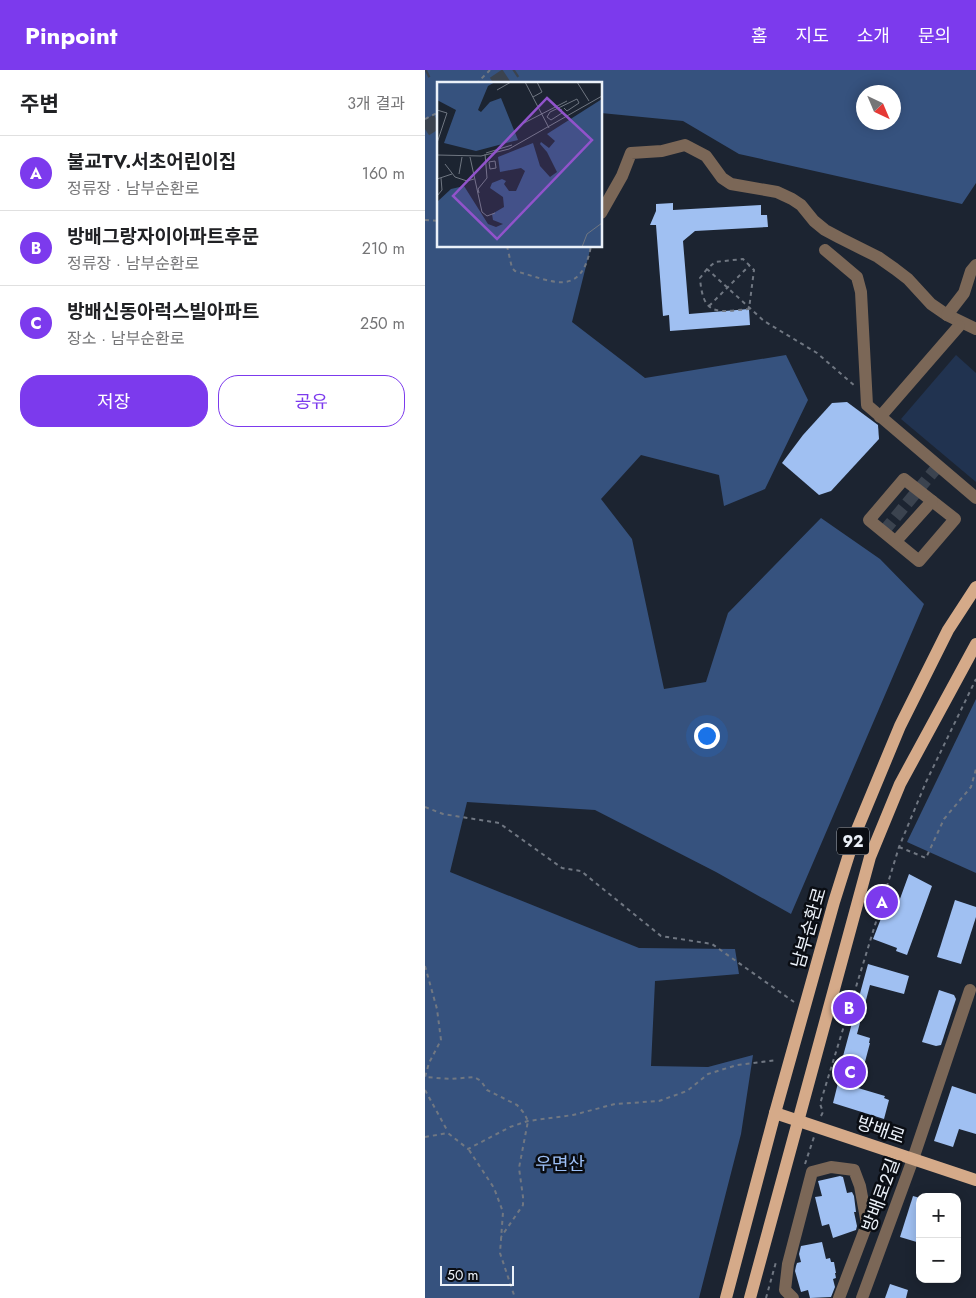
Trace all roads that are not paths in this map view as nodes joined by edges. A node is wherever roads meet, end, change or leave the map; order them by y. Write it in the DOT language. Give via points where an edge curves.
graph roads {
  1 [pos="603,209"];
  2 [pos="825,250"];
  3 [pos="976,265"];
  4 [pos="947,315"];
  5 [pos="959,326"];
  6 [pos="976,329"];
  7 [pos="881,417"];
  8 [pos="976,498"];
  9 [pos="931,501"];
  10 [pos="896,541"];
  11 [pos="976,587"];
  12 [pos="976,644"];
  13 [pos="970,990"];
  14 [pos="775,1113"];
  15 [pos="798,1121"];
  16 [pos="913,1160"];
  17 [pos="976,1180"];
  18 [pos="726,1298"];
  19 [pos="750,1298"];
  20 [pos="793,1298"];
  21 [pos="839,1298"];
  22 [pos="862,1298"];
  1 -- 4 [label="street" via="631,153 662,151 685,145 705,156 722,178 731,184 777,192 801,205 825,230 895,269"];
  2 -- 7 [label="street" via="857,277 861,292 867,405"];
  3 -- 4 [label="street" via="963,293"];
  4 -- 6 [label="street"];
  5 -- 7 [label="street"];
  7 -- 8 [label="street"];
  9 -- 10 [label="street"];
  9 -- 10 [label="street" via="955,519 919,561"];
  9 -- 10 [label="street" via="904,479 869,520"];
  11 -- 14 [label="main road, 남부순환로 / 92" via="948,630 900,726 856,832"];
  12 -- 15 [label="main road, 92" via="900,784 870,857"];
  13 -- 16 [label="street, 방배로2길"];
  14 -- 15 [label="main road, 방배로"];
  14 -- 18 [label="main road, 남부순환로 / 92"];
  15 -- 16 [label="main road, 방배로"];
  15 -- 19 [label="main road, 92"];
  16 -- 17 [label="main road, 방배로"];
  16 -- 22 [label="street, 방배로2길"];
  20 -- 21 [label="street" via="785,1290 788,1264 812,1172 831,1167 854,1170 867,1224"];
}
